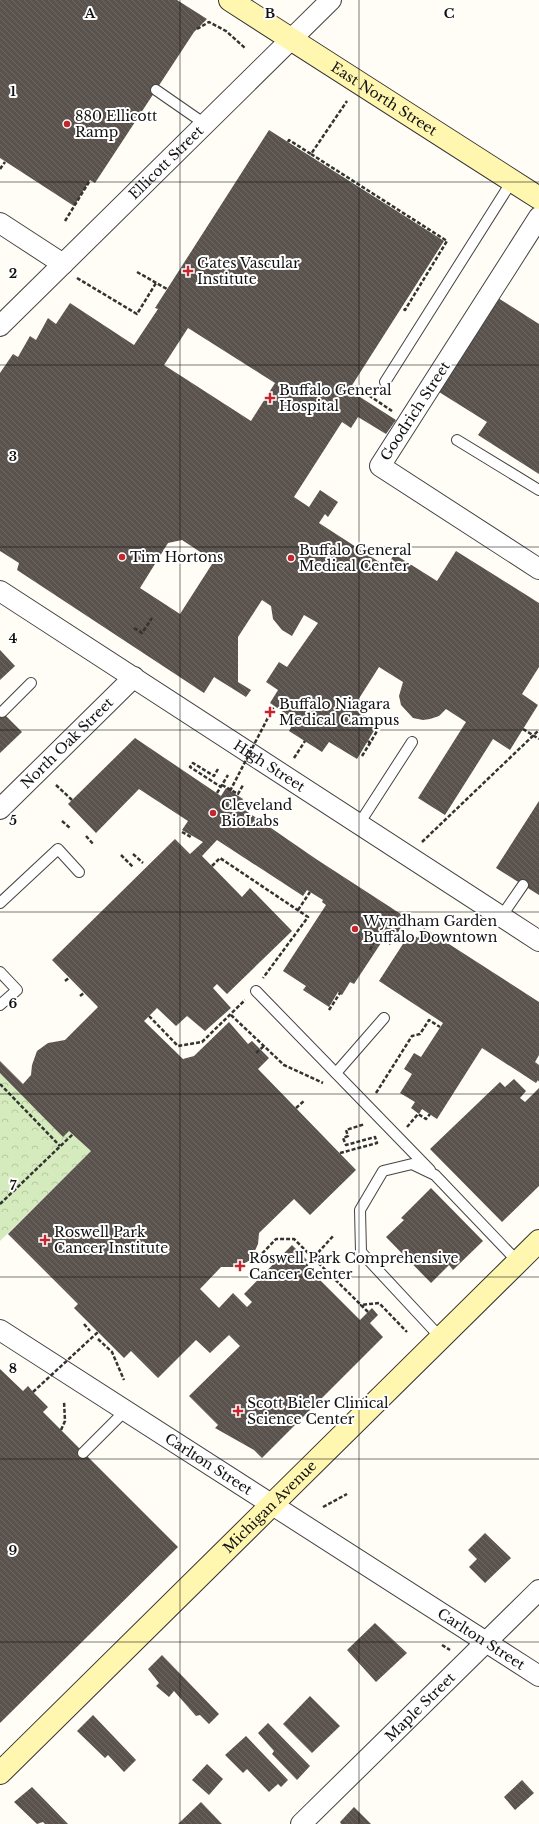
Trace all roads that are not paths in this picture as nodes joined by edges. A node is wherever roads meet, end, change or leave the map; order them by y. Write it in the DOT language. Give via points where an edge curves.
graph roads {
  1 [pos="230,0"];
  2 [pos="331,0"];
  3 [pos="292,40"];
  4 [pos="156,90"];
  5 [pos="205,124"];
  6 [pos="512,181"];
  7 [pos="539,198"];
  8 [pos="539,217"];
  9 [pos="0,224"];
  10 [pos="68,270"];
  11 [pos="0,326"];
  12 [pos="385,382"];
  13 [pos="458,440"];
  14 [pos="539,490"];
  15 [pos="539,569"];
  16 [pos="0,591"];
  17 [pos="134,678"];
  18 [pos="31,683"];
  19 [pos="2,712"];
  20 [pos="412,742"];
  21 [pos="0,809"];
  22 [pos="359,824"];
  23 [pos="79,872"];
  24 [pos="523,885"];
  25 [pos="0,903"];
  26 [pos="502,917"];
  27 [pos="539,941"];
  28 [pos="0,972"];
  29 [pos="255,990"];
  30 [pos="0,1005"];
  31 [pos="384,1018"];
  32 [pos="336,1073"];
  33 [pos="435,1175"];
  34 [pos="539,1242"];
  35 [pos="518,1262"];
  36 [pos="0,1330"];
  37 [pos="441,1338"];
  38 [pos="125,1410"];
  39 [pos="83,1453"];
  40 [pos="272,1505"];
  41 [pos="539,1590"];
  42 [pos="486,1641"];
  43 [pos="539,1676"];
  44 [pos="0,1772"];
  45 [pos="301,1824"];
  1 -- 3 [label="street, East North Street"];
  2 -- 3 [label="street, Ellicott Street"];
  3 -- 5 [label="street, Ellicott Street"];
  3 -- 6 [label="street, East North Street"];
  4 -- 5 [label="lane"];
  5 -- 10 [label="street, Ellicott Street"];
  6 -- 7 [label="street, East North Street"];
  6 -- 12 [label="lane"];
  8 -- 15 [label="street, Goodrich Street" via="380,466"];
  9 -- 10 [label="street"];
  10 -- 11 [label="street, Ellicott Street"];
  13 -- 14 [label="lane"];
  16 -- 17 [label="street, High Street"];
  17 -- 21 [label="street, North Oak Street"];
  17 -- 22 [label="street, High Street"];
  18 -- 19 [label="lane"];
  20 -- 22 [label="lane"];
  22 -- 26 [label="street, High Street"];
  23 -- 25 [label="lane" via="58,849"];
  24 -- 26 [label="lane"];
  26 -- 27 [label="street, High Street"];
  28 -- 30 [label="lane" via="17,990"];
  29 -- 32 [label="lane"];
  31 -- 32 [label="lane"];
  32 -- 33 [label="lane"];
  33 -- 35 [label="lane"];
  33 -- 37 [label="lane" via="412,1164 383,1171 360,1210 361,1252"];
  34 -- 35 [label="street, Michigan Avenue"];
  35 -- 37 [label="street, Michigan Avenue"];
  36 -- 38 [label="street, Carlton Street"];
  37 -- 40 [label="street, Michigan Avenue"];
  38 -- 39 [label="lane"];
  38 -- 40 [label="street, Carlton Street"];
  40 -- 42 [label="street, Carlton Street"];
  40 -- 44 [label="street, Michigan Avenue"];
  41 -- 42 [label="street, Maple Street"];
  42 -- 43 [label="street, Carlton Street"];
  42 -- 45 [label="street, Maple Street"];
}
